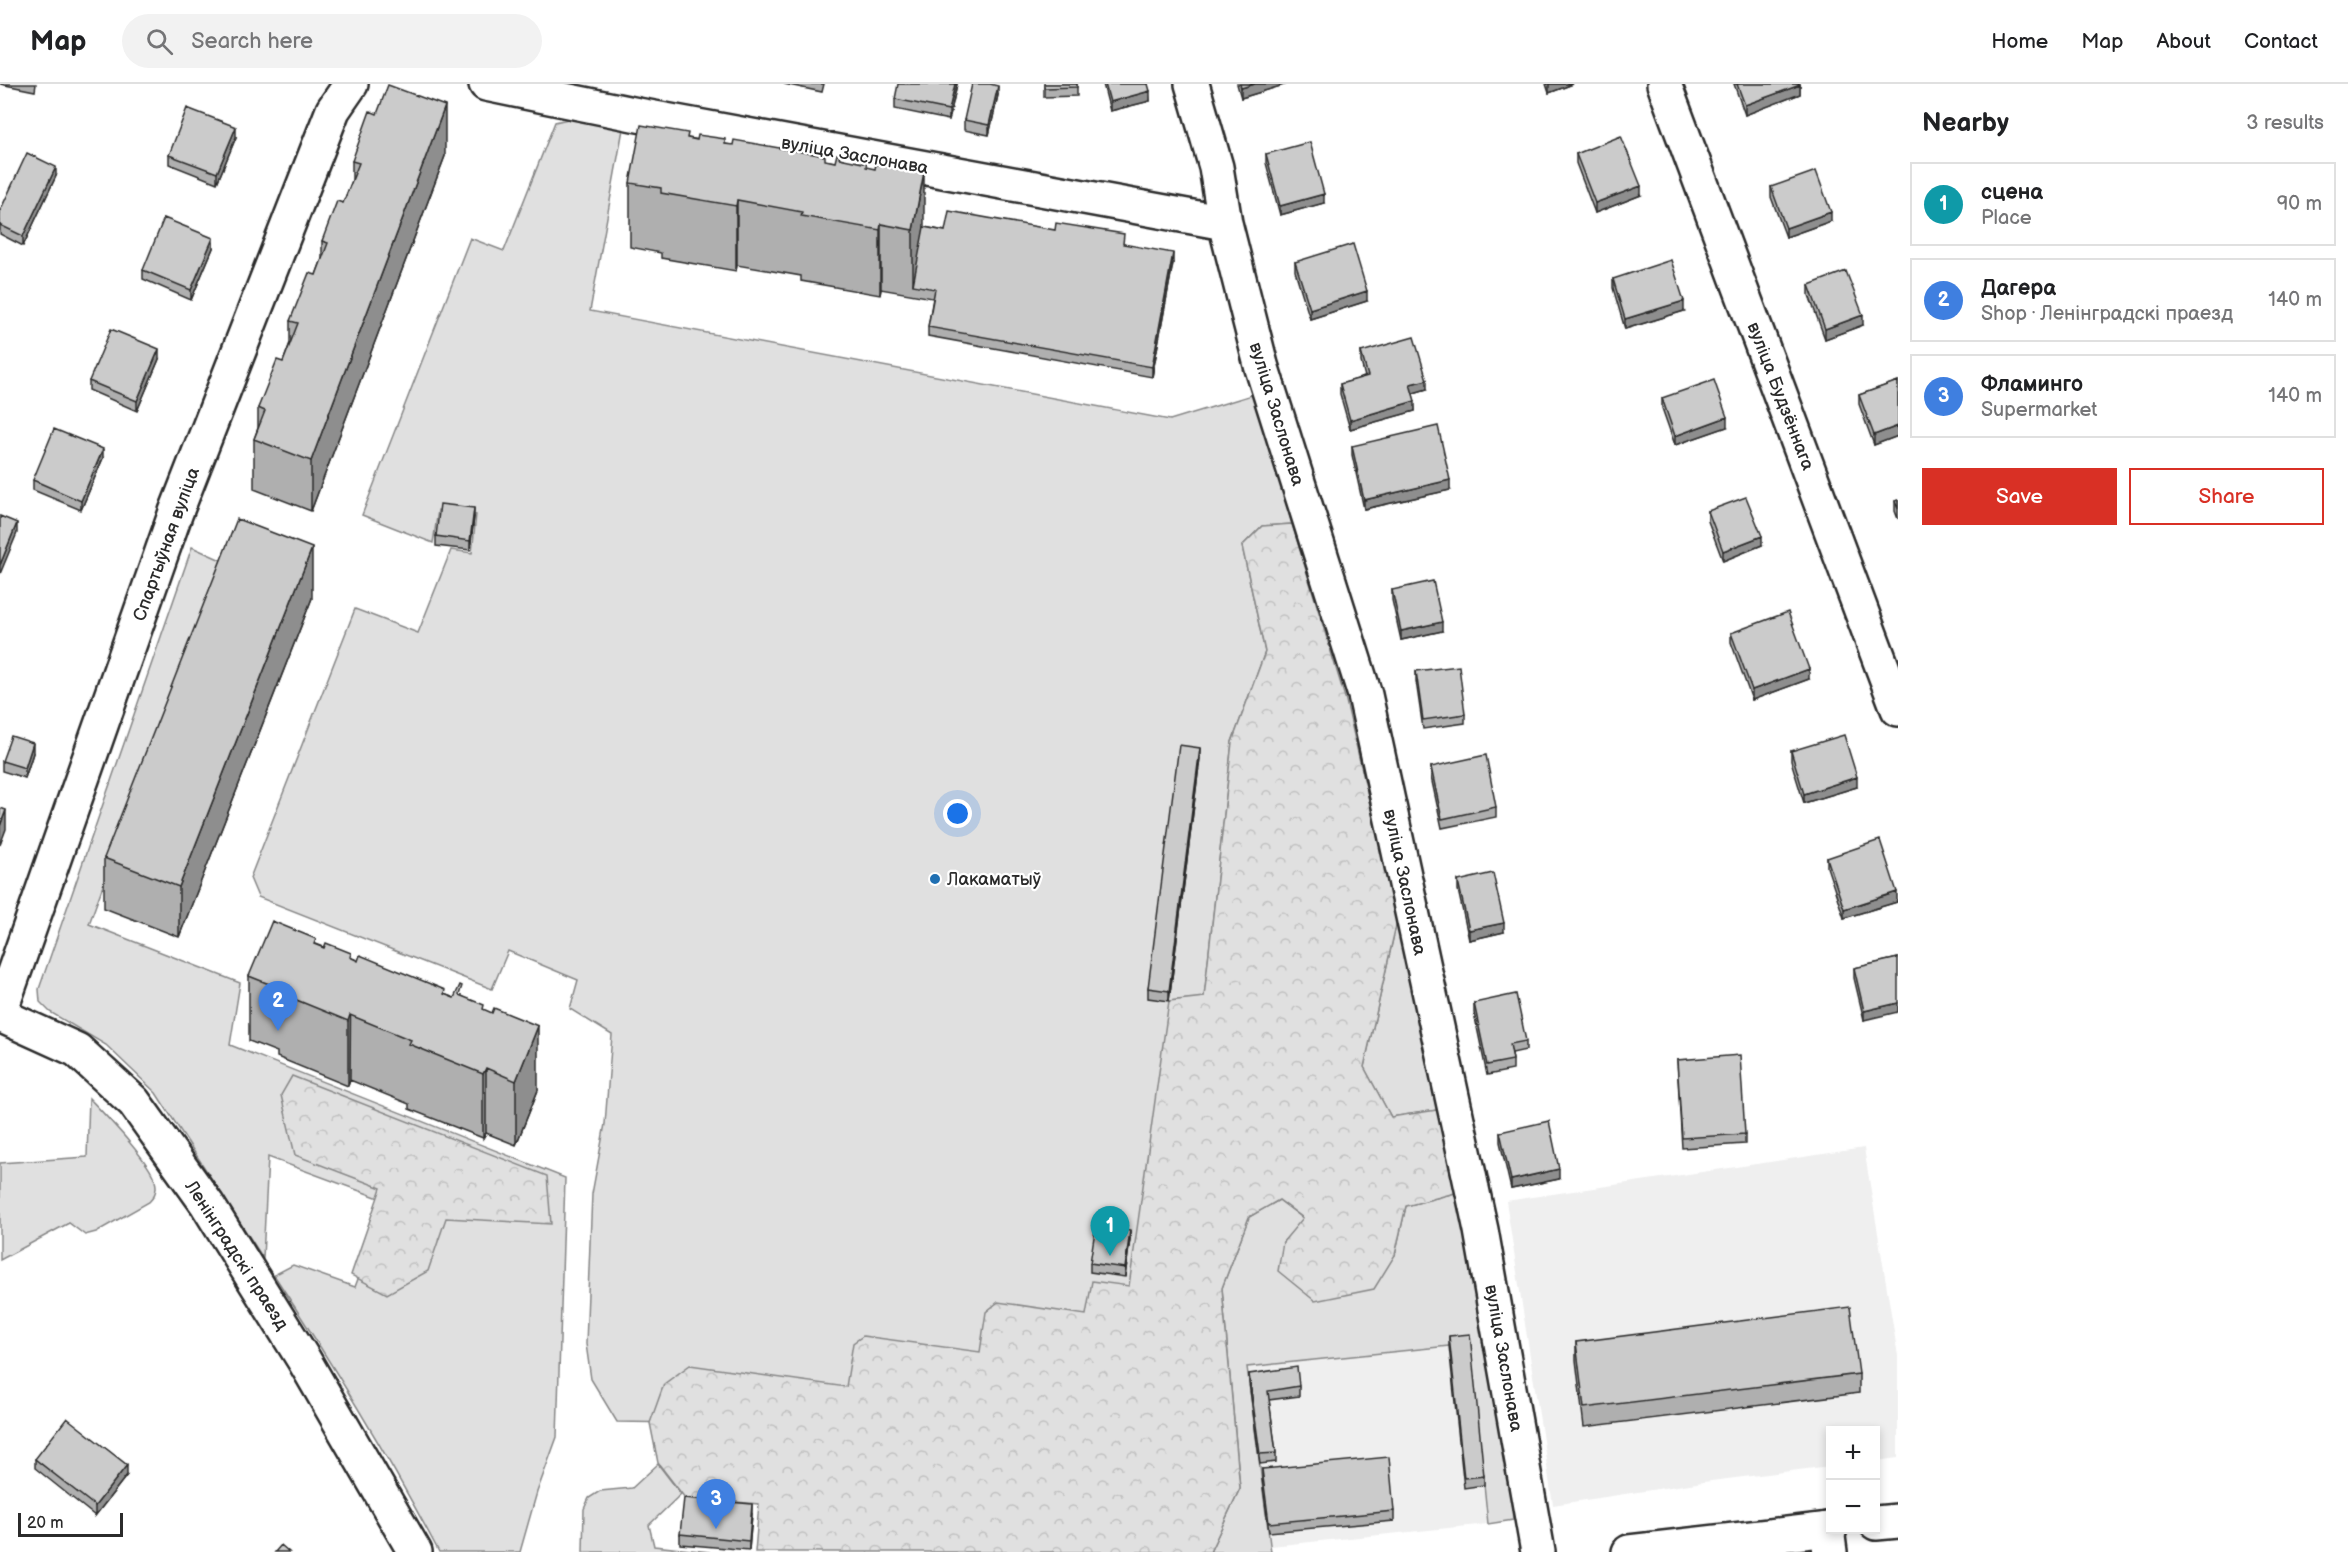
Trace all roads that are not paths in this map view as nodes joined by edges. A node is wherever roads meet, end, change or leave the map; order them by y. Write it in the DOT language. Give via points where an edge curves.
graph roads {
  1 [pos="351,84"];
  2 [pos="486,84"];
  3 [pos="1192,84"];
  4 [pos="1664,84"];
  5 [pos="1225,224"];
  6 [pos="1898,709"];
  7 [pos="0,1014"];
  8 [pos="1898,1521"];
  9 [pos="1880,1523"];
  10 [pos="1829,1537"];
  11 [pos="415,1552"];
  12 [pos="1538,1552"];
  13 [pos="1629,1552"];
  1 -- 7 [label="street, Спартыўная вуліца" via="333,110 176,512"];
  2 -- 5 [label="street, вуліца Заслонава"];
  3 -- 5 [label="street, вуліца Заслонава" via="1216,167"];
  4 -- 6 [label="street, вуліца Будзённага"];
  5 -- 12 [label="street, вуліца Заслонава" via="1261,365 1365,695 1481,1230"];
  7 -- 11 [label="street, Ленінградскі праезд" via="77,1050 134,1102 207,1204 304,1360"];
  8 -- 9 [label="street"];
  10 -- 13 [label="street"];
}
